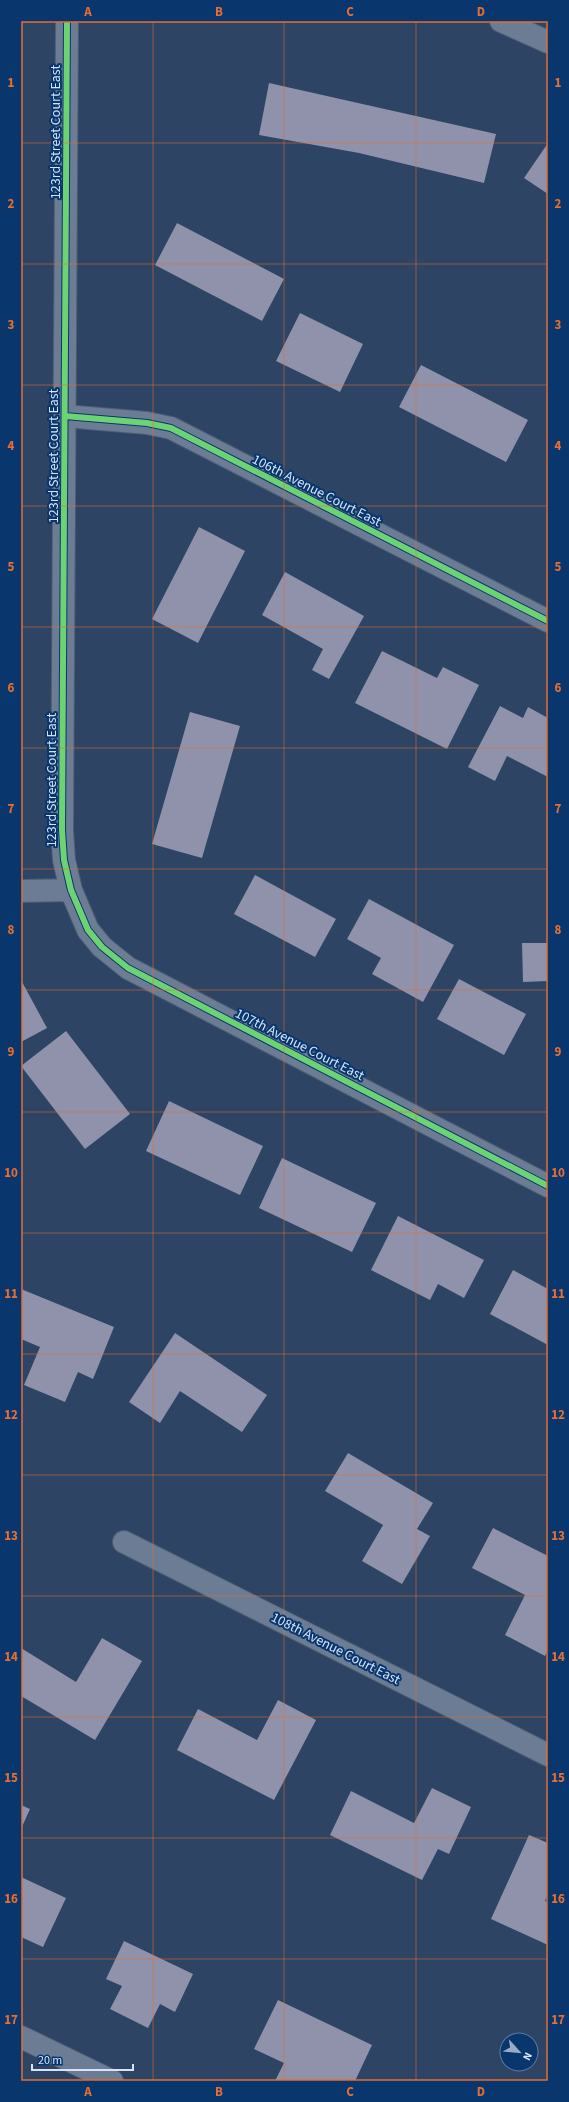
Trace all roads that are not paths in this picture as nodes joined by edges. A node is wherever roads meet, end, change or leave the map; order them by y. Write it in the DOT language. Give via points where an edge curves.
graph roads {
  1 [pos="67,21"];
  2 [pos="501,21"];
  3 [pos="548,42"];
  4 [pos="65,416"];
  5 [pos="548,621"];
  6 [pos="71,890"];
  7 [pos="21,891"];
  8 [pos="548,1186"];
  9 [pos="124,1542"];
  10 [pos="548,1755"];
  11 [pos="21,2037"];
  12 [pos="112,2081"];
  1 -- 4 [label="street, 123rd Street Court East"];
  2 -- 3 [label="street"];
  4 -- 5 [label="street, 106th Avenue Court East" via="148,423 171,428"];
  4 -- 6 [label="street, 123rd Street Court East" via="62,830 64,860"];
  6 -- 7 [label="street"];
  6 -- 8 [label="street, 107th Avenue Court East" via="88,930 102,947 128,968"];
  9 -- 10 [label="street, 108th Avenue Court East"];
  11 -- 12 [label="street"];
}
